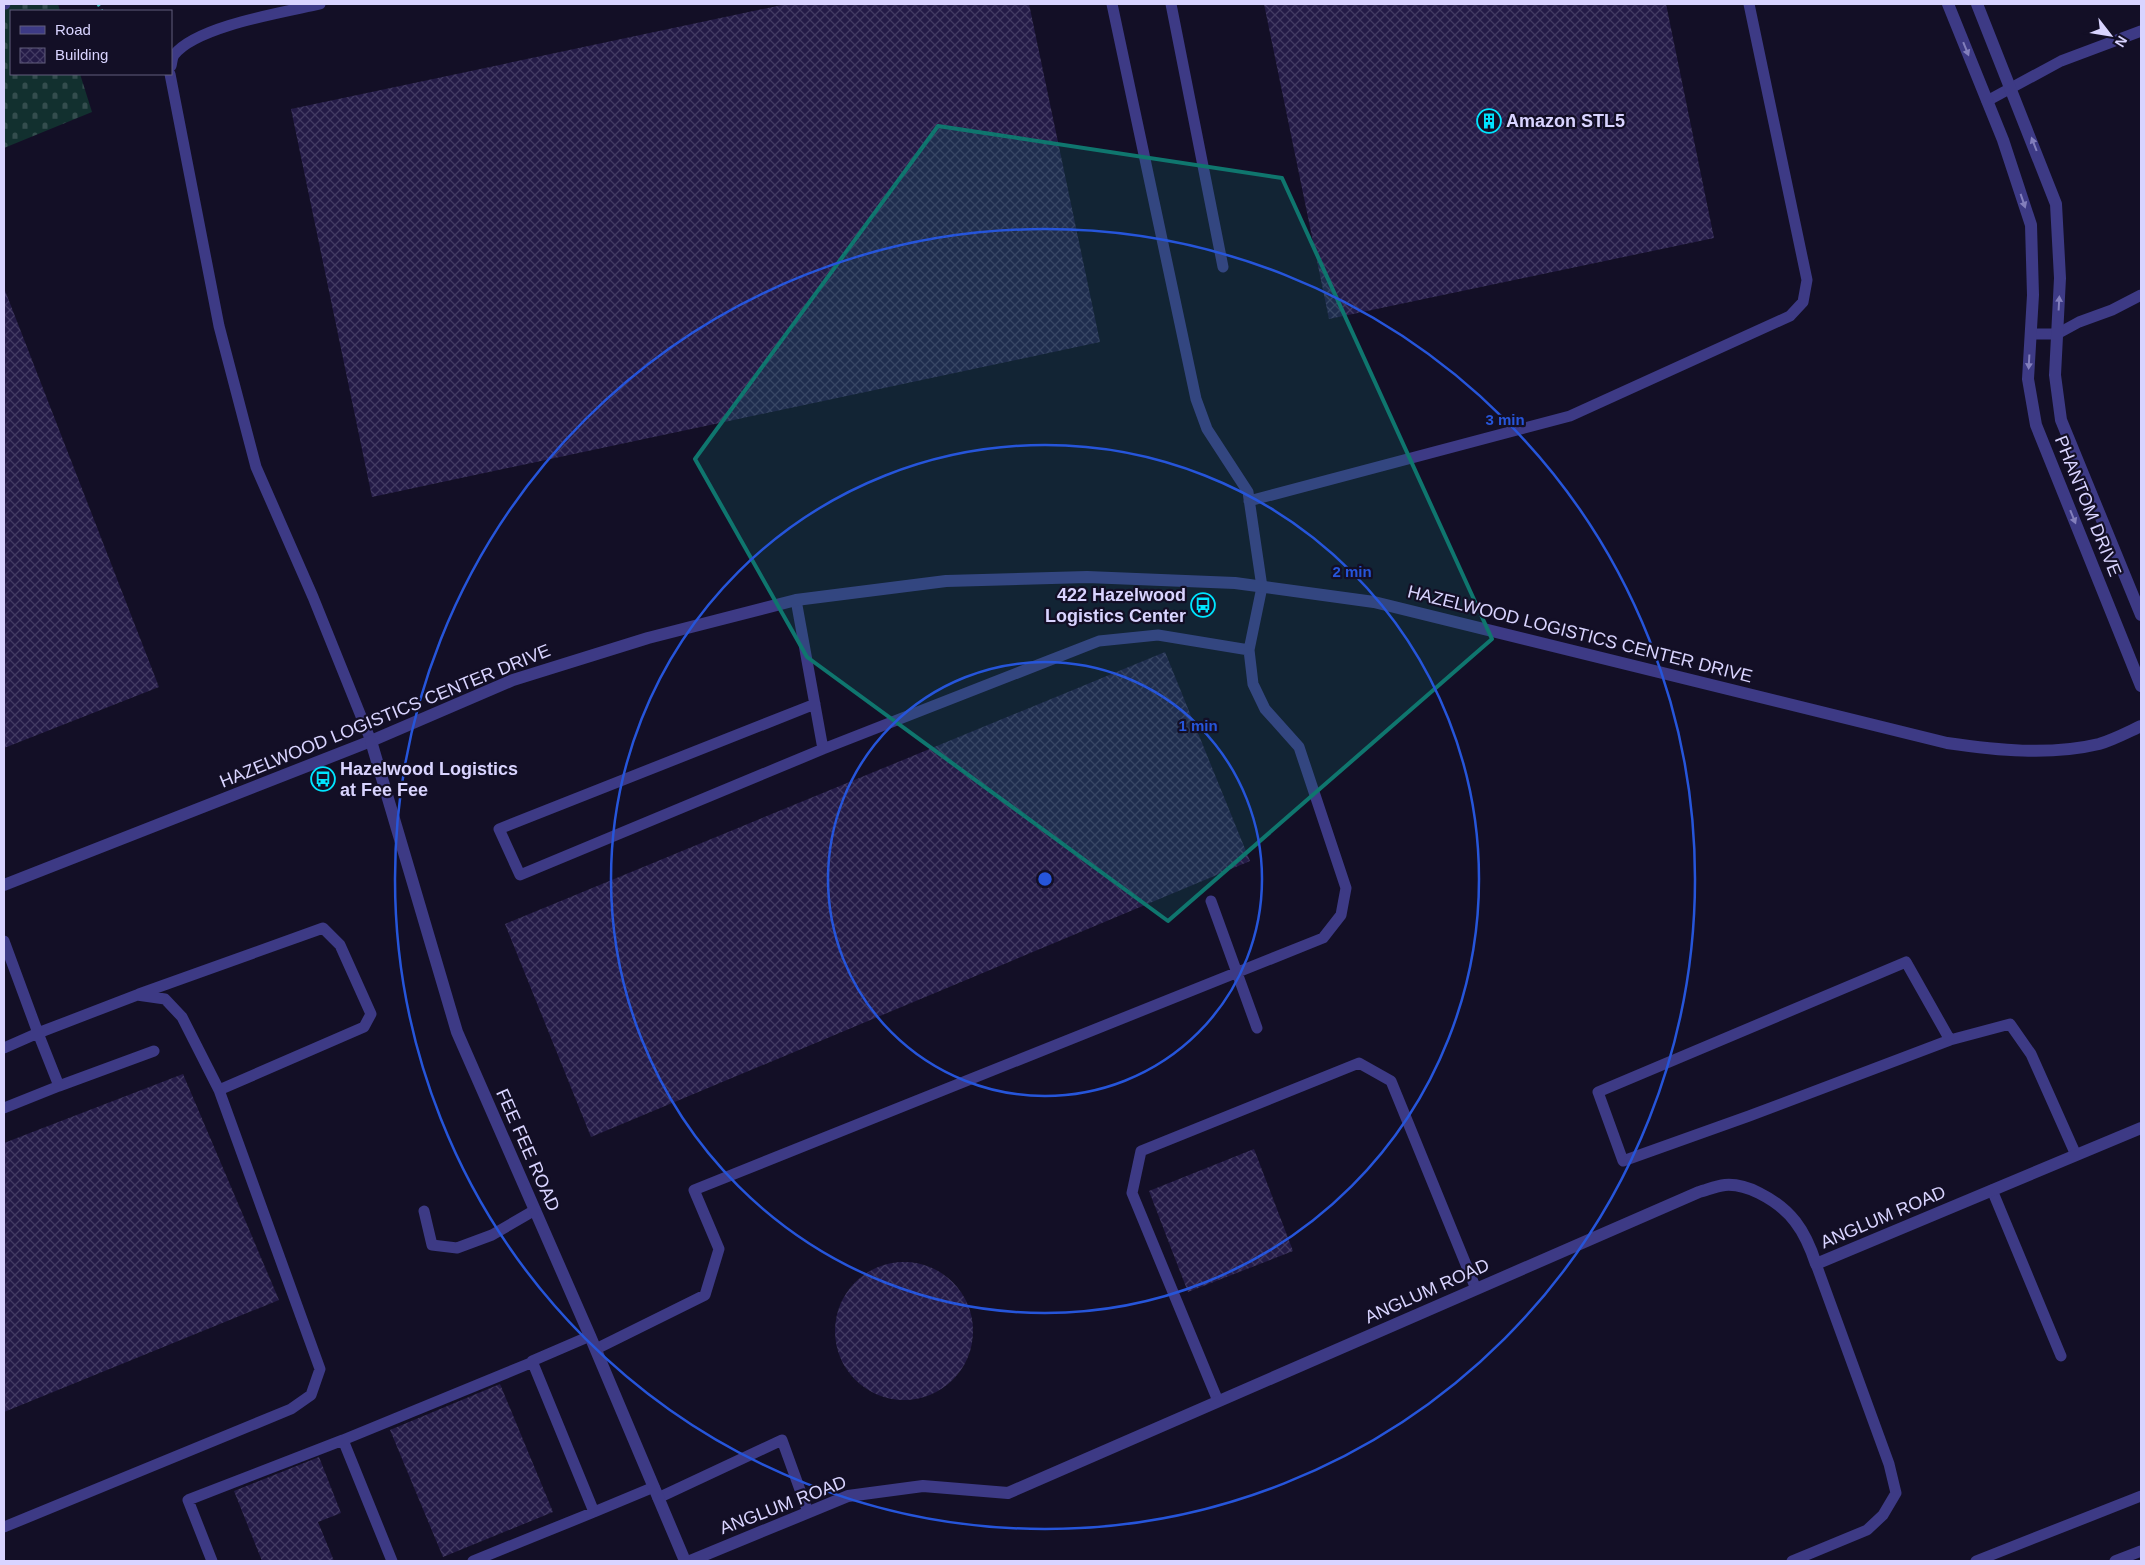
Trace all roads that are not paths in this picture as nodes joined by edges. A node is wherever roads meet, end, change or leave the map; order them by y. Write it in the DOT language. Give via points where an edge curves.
graph roads {
  1 [pos="320,4"];
  2 [pos="1112,4"];
  3 [pos="1171,4"];
  4 [pos="1749,4"];
  5 [pos="1948,4"];
  6 [pos="1977,4"];
  7 [pos="2141,31"];
  8 [pos="172,61"];
  9 [pos="170,75"];
  10 [pos="2011,88"];
  11 [pos="1987,101"];
  12 [pos="1223,267"];
  13 [pos="2141,295"];
  14 [pos="2031,334"];
  15 [pos="2057,334"];
  16 [pos="1249,502"];
  17 [pos="1262,587"];
  18 [pos="796,600"];
  19 [pos="2141,615"];
  20 [pos="1249,650"];
  21 [pos="2141,686"];
  22 [pos="815,704"];
  23 [pos="2141,726"];
  24 [pos="371,741"];
  25 [pos="822,749"];
  26 [pos="4,886"];
  27 [pos="1211,901"];
  28 [pos="4,941"];
  29 [pos="1237,972"];
  30 [pos="137,995"];
  31 [pos="1258,1028"];
  32 [pos="38,1033"];
  33 [pos="1950,1040"];
  34 [pos="4,1048"];
  35 [pos="154,1050"];
  36 [pos="59,1086"];
  37 [pos="219,1090"];
  38 [pos="4,1108"];
  39 [pos="2141,1128"];
  40 [pos="2076,1155"];
  41 [pos="1992,1190"];
  42 [pos="535,1210"];
  43 [pos="424,1211"];
  44 [pos="1816,1264"];
  45 [pos="1476,1289"];
  46 [pos="590,1336"];
  47 [pos="596,1349"];
  48 [pos="2061,1356"];
  49 [pos="533,1362"];
  50 [pos="1218,1401"];
  51 [pos="343,1440"];
  52 [pos="656,1493"];
  53 [pos="2141,1496"];
  54 [pos="594,1512"];
  55 [pos="808,1512"];
  56 [pos="4,1527"];
  57 [pos="2141,1551"];
  58 [pos="212,1561"];
  59 [pos="392,1561"];
  60 [pos="475,1561"];
  61 [pos="685,1561"];
  62 [pos="690,1561"];
  63 [pos="1792,1561"];
  64 [pos="1976,1561"];
  65 [pos="2115,1561"];
  1 -- 8 [label="lane" via="218,28 183,46"];
  2 -- 16 [label="lane" via="1196,399 1207,429 1248,492"];
  3 -- 12 [label="lane"];
  4 -- 16 [label="lane" via="1807,280 1803,302 1790,316 1570,416"];
  5 -- 11 [label="street, PHANTOM DRIVE, one-way"];
  6 -- 10 [label="street, PHANTOM DRIVE"];
  7 -- 10 [label="lane" via="2061,62"];
  9 -- 24 [label="lane" via="219,326 256,467"];
  10 -- 11 [label="lane"];
  15 -- 10 [label="street, PHANTOM DRIVE, one-way" via="2060,278 2056,204"];
  11 -- 14 [label="street, PHANTOM DRIVE, one-way" via="2031,225"];
  13 -- 15 [label="lane"];
  14 -- 15 [label="lane"];
  14 -- 21 [label="street, PHANTOM DRIVE, one-way" via="2028,379 2036,425"];
  15 -- 19 [label="street, PHANTOM DRIVE" via="2055,375 2061,420"];
  16 -- 17 [label="lane"];
  17 -- 18 [label="street, HAZELWOOD LOGISTICS CENTER DRIVE" via="1235,583 1077,577 946,581"];
  17 -- 20 [label="lane"];
  17 -- 23 [label="street, HAZELWOOD LOGISTICS CENTER DRIVE" via="1374,602 1947,743 2009,751 2055,749 2099,744"];
  18 -- 22 [label="lane"];
  18 -- 24 [label="street, HAZELWOOD LOGISTICS CENTER DRIVE" via="648,638 513,680"];
  20 -- 25 [label="lane" via="1158,635 1099,641"];
  20 -- 29 [label="lane" via="1253,684 1265,709 1299,747 1346,888 1341,915 1323,938"];
  22 -- 25 [label="lane"];
  22 -- 25 [label="lane" via="499,829 520,875"];
  24 -- 26 [label="street, HAZELWOOD LOGISTICS CENTER DRIVE"];
  24 -- 42 [label="street, FEE FEE ROAD" via="457,1032"];
  27 -- 29 [label="lane"];
  28 -- 32 [label="lane"];
  29 -- 31 [label="lane"];
  29 -- 47 [label="lane" via="694,1190 719,1249 705,1295"];
  30 -- 32 [label="lane"];
  30 -- 37 [label="lane" via="165,1000 182,1016"];
  30 -- 37 [label="lane" via="323,928 340,945 371,1014 364,1028"];
  32 -- 34 [label="lane"];
  32 -- 36 [label="lane"];
  33 -- 33 [label="lane" via="1623,1161 1598,1092 1906,962"];
  33 -- 40 [label="lane" via="2010,1024 2031,1054"];
  35 -- 36 [label="lane"];
  36 -- 38 [label="lane"];
  37 -- 56 [label="lane" via="320,1369 311,1395 291,1409"];
  39 -- 40 [label="street, ANGLUM ROAD"];
  40 -- 41 [label="street, ANGLUM ROAD"];
  41 -- 44 [label="street, ANGLUM ROAD"];
  41 -- 48 [label="lane"];
  42 -- 43 [label="lane" via="492,1235 456,1248 432,1245"];
  42 -- 46 [label="street, FEE FEE ROAD"];
  44 -- 45 [label="street, ANGLUM ROAD" via="1793,1216 1774,1201 1748,1188 1726,1185 1699,1192"];
  44 -- 63 [label="lane" via="1889,1464 1896,1493 1883,1515 1867,1530"];
  45 -- 50 [label="street, ANGLUM ROAD"];
  45 -- 50 [label="lane" via="1391,1081 1360,1062 1141,1151 1132,1193"];
  46 -- 47 [label="street, FEE FEE ROAD"];
  46 -- 49 [label="lane"];
  47 -- 52 [label="street, FEE FEE ROAD"];
  49 -- 51 [label="lane"];
  49 -- 54 [label="lane"];
  50 -- 55 [label="street, ANGLUM ROAD" via="1008,1492 923,1486 848,1496"];
  51 -- 58 [label="lane" via="188,1500"];
  51 -- 59 [label="lane"];
  52 -- 54 [label="lane"];
  52 -- 55 [label="lane" via="782,1440"];
  52 -- 61 [label="street, FEE FEE ROAD"];
  53 -- 64 [label="lane"];
  54 -- 60 [label="lane"];
  55 -- 62 [label="street, ANGLUM ROAD"];
  57 -- 65 [label="lane"];
}
